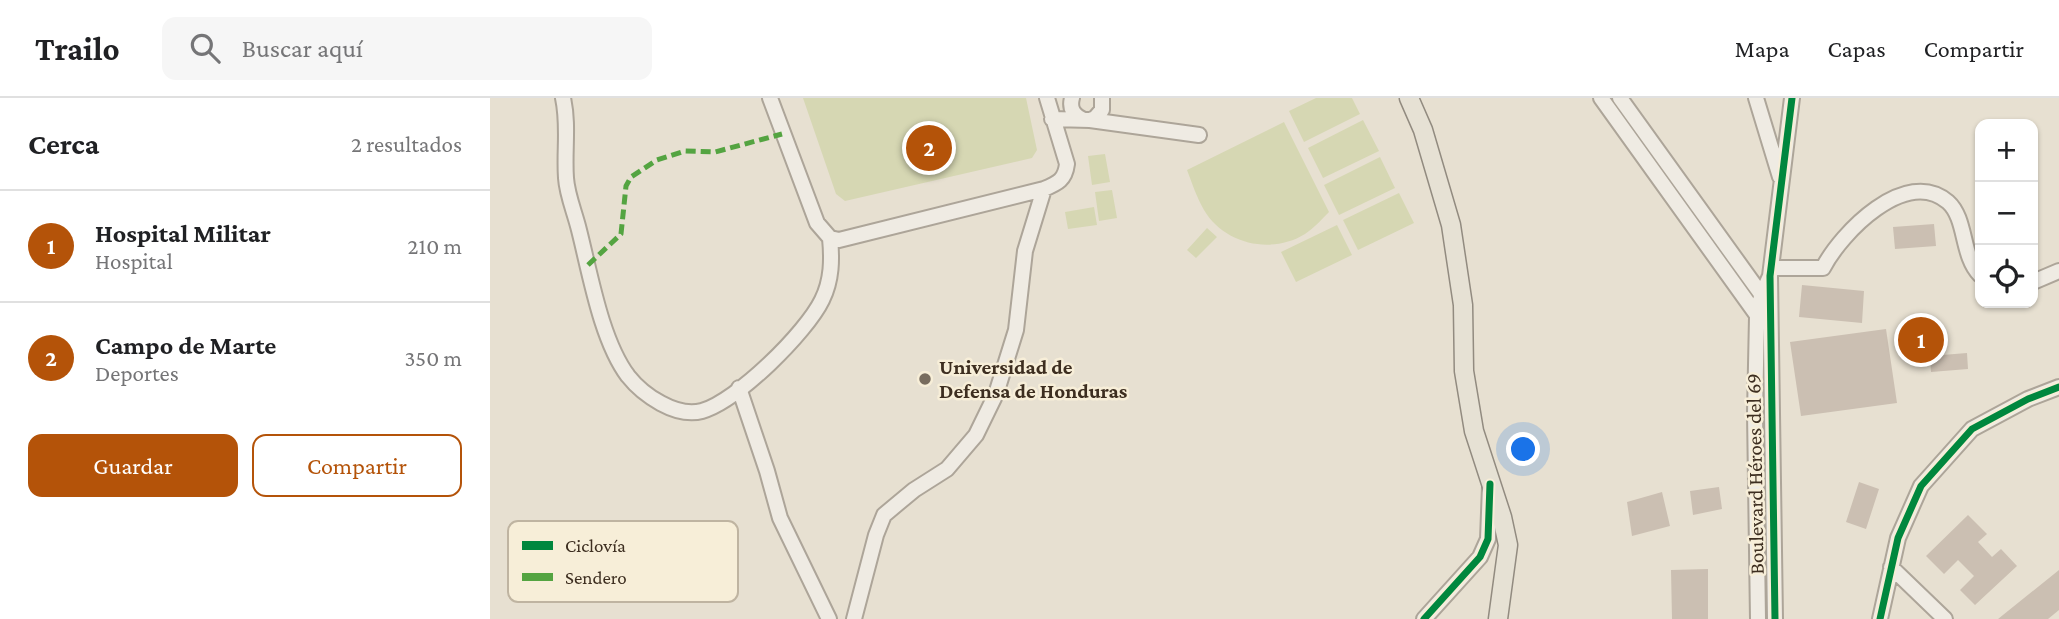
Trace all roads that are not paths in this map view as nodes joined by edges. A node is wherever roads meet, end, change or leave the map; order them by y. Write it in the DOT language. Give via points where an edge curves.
graph roads {
  1 [pos="564,98"];
  2 [pos="770,98"];
  3 [pos="1047,98"];
  4 [pos="1072,98"];
  5 [pos="1102,98"];
  6 [pos="1409,98"];
  7 [pos="1601,98"];
  8 [pos="1620,98"];
  9 [pos="1756,98"];
  10 [pos="1792,98"];
  11 [pos="1052,119"];
  12 [pos="1087,120"];
  13 [pos="1199,135"];
  14 [pos="1782,182"];
  15 [pos="1045,189"];
  16 [pos="830,238"];
  17 [pos="1975,270"];
  18 [pos="2059,271"];
  19 [pos="1771,272"];
  20 [pos="2038,280"];
  21 [pos="1760,296"];
  22 [pos="1772,307"];
  23 [pos="1757,317"];
  24 [pos="1770,327"];
  25 [pos="2059,387"];
  26 [pos="739,388"];
  27 [pos="1490,484"];
  28 [pos="1891,567"];
  29 [pos="829,619"];
  30 [pos="854,619"];
  31 [pos="1424,619"];
  32 [pos="1498,619"];
  33 [pos="1758,619"];
  34 [pos="1775,619"];
  35 [pos="1880,619"];
  36 [pos="1945,619"];
  1 -- 26 [label="street" via="566,179 598,305 622,365 639,387 677,411 702,411"];
  2 -- 16 [label="street" via="817,223"];
  3 -- 11 [label="street"];
  4 -- 12 [label="street" via="1075,115"];
  5 -- 12 [label="street" via="1102,110"];
  6 -- 27 [label="main road" via="1451,226 1463,305 1464,371"];
  7 -- 23 [label="street"];
  8 -- 21 [label="street"];
  9 -- 14 [label="street"];
  10 -- 14 [label="street, Boulevard Héroes del 69"];
  11 -- 12 [label="street"];
  11 -- 15 [label="street" via="1067,164 1060,182"];
  12 -- 13 [label="street"];
  14 -- 19 [label="street, Boulevard Héroes del 69"];
  15 -- 16 [label="street" via="839,240"];
  15 -- 30 [label="street" via="1025,251 1016,330 996,394 976,435 947,470 884,515"];
  16 -- 26 [label="street" via="832,267 822,299 802,332"];
  17 -- 19 [label="street" via="1948,202 1911,192 1879,205 1832,250 1823,268"];
  18 -- 20 [label="street"];
  19 -- 21 [label="street, Boulevard Héroes del 69"];
  19 -- 22 [label="street, Boulevard Héroes del 69"];
  21 -- 22 [label="street"];
  21 -- 23 [label="street, Boulevard Héroes del 69"];
  22 -- 24 [label="street, Boulevard Héroes del 69"];
  23 -- 24 [label="street"];
  23 -- 33 [label="street, Boulevard Héroes del 69"];
  24 -- 34 [label="street, Boulevard Héroes del 69"];
  25 -- 28 [label="street" via="1972,429 1921,486 1898,538"];
  26 -- 29 [label="street" via="779,518"];
  27 -- 31 [label="street" via="1488,539 1480,557"];
  27 -- 32 [label="main road" via="1508,545"];
  28 -- 35 [label="street"];
  28 -- 36 [label="street"];
}
